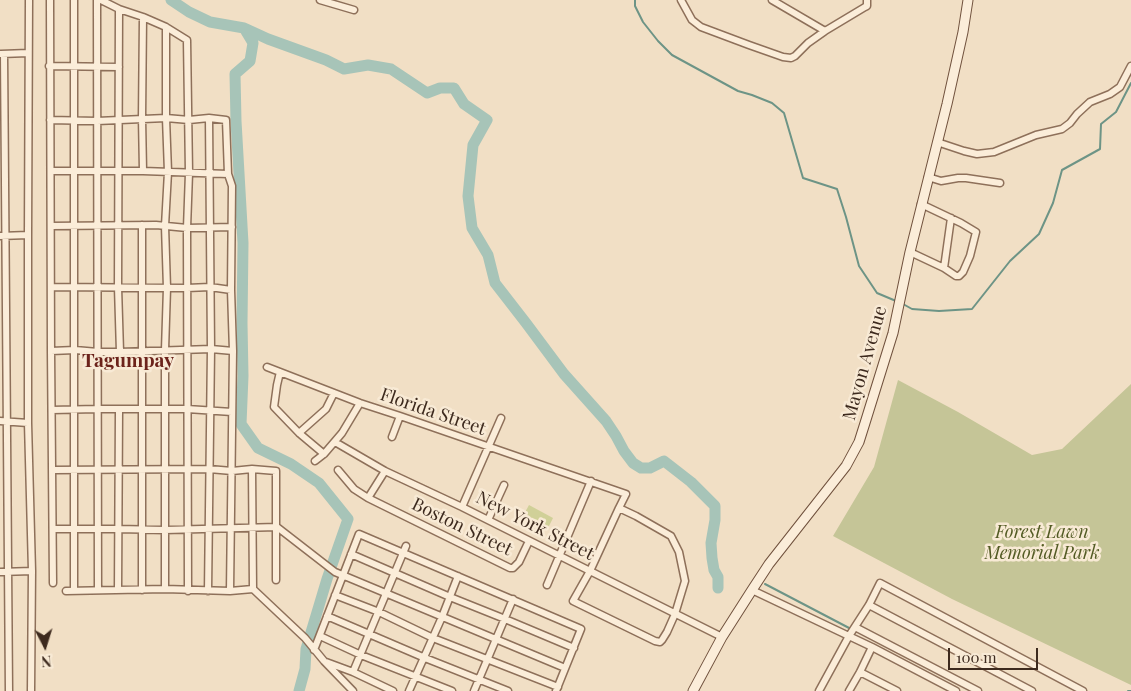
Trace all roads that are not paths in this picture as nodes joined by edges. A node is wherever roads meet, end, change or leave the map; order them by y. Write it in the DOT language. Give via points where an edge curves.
graph roads {
  1 [pos="30,0"];
  2 [pos="50,0"];
  3 [pos="74,0"];
  4 [pos="97,0"];
  5 [pos="101,0"];
  6 [pos="320,0"];
  7 [pos="681,0"];
  8 [pos="772,0"];
  9 [pos="867,0"];
  10 [pos="968,0"];
  11 [pos="119,9"];
  12 [pos="354,10"];
  13 [pos="143,17"];
  14 [pos="166,28"];
  15 [pos="825,30"];
  16 [pos="28,53"];
  17 [pos="2,54"];
  18 [pos="49,66"];
  19 [pos="74,66"];
  20 [pos="97,66"];
  21 [pos="1131,66"];
  22 [pos="119,67"];
  23 [pos="142,118"];
  24 [pos="166,118"];
  25 [pos="209,118"];
  26 [pos="50,120"];
  27 [pos="74,120"];
  28 [pos="97,120"];
  29 [pos="119,120"];
  30 [pos="189,120"];
  31 [pos="937,142"];
  32 [pos="50,171"];
  33 [pos="74,171"];
  34 [pos="97,171"];
  35 [pos="119,171"];
  36 [pos="144,171"];
  37 [pos="168,172"];
  38 [pos="210,172"];
  39 [pos="189,173"];
  40 [pos="228,174"];
  41 [pos="928,177"];
  42 [pos="1000,182"];
  43 [pos="922,204"];
  44 [pos="951,218"];
  45 [pos="142,225"];
  46 [pos="51,226"];
  47 [pos="74,226"];
  48 [pos="97,226"];
  49 [pos="118,226"];
  50 [pos="166,226"];
  51 [pos="210,227"];
  52 [pos="232,227"];
  53 [pos="187,228"];
  54 [pos="28,235"];
  55 [pos="3,236"];
  56 [pos="910,252"];
  57 [pos="944,268"];
  58 [pos="52,287"];
  59 [pos="75,287"];
  60 [pos="97,287"];
  61 [pos="118,287"];
  62 [pos="143,288"];
  63 [pos="167,288"];
  64 [pos="187,288"];
  65 [pos="210,288"];
  66 [pos="231,290"];
  67 [pos="211,349"];
  68 [pos="75,350"];
  69 [pos="165,350"];
  70 [pos="187,350"];
  71 [pos="51,351"];
  72 [pos="143,351"];
  73 [pos="233,351"];
  74 [pos="98,352"];
  75 [pos="120,352"];
  76 [pos="267,367"];
  77 [pos="280,372"];
  78 [pos="334,393"];
  79 [pos="360,403"];
  80 [pos="74,409"];
  81 [pos="97,409"];
  82 [pos="142,409"];
  83 [pos="187,409"];
  84 [pos="52,410"];
  85 [pos="118,410"];
  86 [pos="166,410"];
  87 [pos="210,410"];
  88 [pos="232,412"];
  89 [pos="400,416"];
  90 [pos="501,418"];
  91 [pos="4,421"];
  92 [pos="28,423"];
  93 [pos="299,433"];
  94 [pos="392,437"];
  95 [pos="335,442"];
  96 [pos="488,446"];
  97 [pos="324,454"];
  98 [pos="315,461"];
  99 [pos="209,468"];
  100 [pos="74,469"];
  101 [pos="98,469"];
  102 [pos="118,469"];
  103 [pos="142,469"];
  104 [pos="166,469"];
  105 [pos="188,469"];
  106 [pos="252,469"];
  107 [pos="53,470"];
  108 [pos="338,470"];
  109 [pos="232,471"];
  110 [pos="385,471"];
  111 [pos="591,481"];
  112 [pos="504,486"];
  113 [pos="368,498"];
  114 [pos="462,507"];
  115 [pos="619,508"];
  116 [pos="488,520"];
  117 [pos="253,527"];
  118 [pos="277,527"];
  119 [pos="231,528"];
  120 [pos="74,529"];
  121 [pos="98,529"];
  122 [pos="118,529"];
  123 [pos="188,529"];
  124 [pos="209,529"];
  125 [pos="53,530"];
  126 [pos="142,530"];
  127 [pos="165,530"];
  128 [pos="529,541"];
  129 [pos="404,550"];
  130 [pos="351,554"];
  131 [pos="560,556"];
  132 [pos="8,571"];
  133 [pos="32,571"];
  134 [pos="590,571"];
  135 [pos="0,572"];
  136 [pos="395,572"];
  137 [pos="343,574"];
  138 [pos="458,576"];
  139 [pos="276,580"];
  140 [pos="53,583"];
  141 [pos="546,585"];
  142 [pos="166,589"];
  143 [pos="253,589"];
  144 [pos="98,590"];
  145 [pos="118,590"];
  146 [pos="142,590"];
  147 [pos="752,590"];
  148 [pos="66,591"];
  149 [pos="74,591"];
  150 [pos="188,591"];
  151 [pos="208,591"];
  152 [pos="230,591"];
  153 [pos="386,594"];
  154 [pos="335,595"];
  155 [pos="450,598"];
  156 [pos="513,599"];
  157 [pos="869,605"];
  158 [pos="379,612"];
  159 [pos="675,614"];
  160 [pos="327,616"];
  161 [pos="442,617"];
  162 [pos="505,619"];
  163 [pos="855,627"];
  164 [pos="369,634"];
  165 [pos="320,636"];
  166 [pos="849,636"];
  167 [pos="722,637"];
  168 [pos="433,638"];
  169 [pos="496,638"];
  170 [pos="312,647"];
  171 [pos="872,647"];
  172 [pos="574,648"];
  173 [pos="361,655"];
  174 [pos="425,658"];
  175 [pos="488,659"];
  176 [pos="324,661"];
  177 [pos="565,668"];
  178 [pos="353,672"];
  179 [pos="860,672"];
  180 [pos="416,676"];
  181 [pos="479,680"];
  182 [pos="557,689"];
  183 [pos="9,691"];
  184 [pos="31,691"];
  185 [pos="353,691"];
  186 [pos="394,691"];
  187 [pos="410,691"];
  188 [pos="452,691"];
  189 [pos="474,691"];
  190 [pos="508,691"];
  191 [pos="693,691"];
  192 [pos="819,691"];
  193 [pos="849,691"];
  194 [pos="897,691"];
  195 [pos="956,691"];
  196 [pos="978,691"];
  197 [pos="1032,691"];
  198 [pos="1083,691"];
  1 -- 16 [label="street"];
  2 -- 18 [label="street"];
  3 -- 19 [label="street"];
  4 -- 20 [label="street"];
  5 -- 11 [label="street"];
  6 -- 12 [label="street"];
  7 -- 15 [label="street" via="692,20 701,27 783,57 795,56"];
  8 -- 15 [label="street"];
  9 -- 15 [label="street" via="865,8"];
  10 -- 31 [label="main road, Mayon Avenue"];
  11 -- 13 [label="street"];
  11 -- 22 [label="street"];
  13 -- 14 [label="street"];
  13 -- 23 [label="street"];
  14 -- 24 [label="street"];
  14 -- 30 [label="street" via="187,40"];
  16 -- 17 [label="street"];
  16 -- 54 [label="street"];
  17 -- 55 [label="street"];
  18 -- 19 [label="street"];
  18 -- 26 [label="street"];
  19 -- 20 [label="street"];
  19 -- 27 [label="street"];
  20 -- 22 [label="street"];
  20 -- 28 [label="street"];
  21 -- 31 [label="street" via="1120,87 1090,102 1062,129 1036,135 994,152 977,154"];
  22 -- 29 [label="street"];
  23 -- 24 [label="street"];
  23 -- 29 [label="street"];
  23 -- 36 [label="street"];
  24 -- 30 [label="street"];
  24 -- 37 [label="street"];
  25 -- 30 [label="street"];
  25 -- 38 [label="street"];
  25 -- 40 [label="street" via="226,120"];
  26 -- 27 [label="street"];
  26 -- 32 [label="street"];
  27 -- 28 [label="street"];
  27 -- 33 [label="street"];
  28 -- 29 [label="street"];
  28 -- 34 [label="street"];
  29 -- 35 [label="street"];
  30 -- 39 [label="street"];
  31 -- 41 [label="main road, Mayon Avenue"];
  32 -- 33 [label="street"];
  32 -- 46 [label="street"];
  33 -- 34 [label="street"];
  33 -- 47 [label="street"];
  34 -- 35 [label="street"];
  34 -- 48 [label="street"];
  35 -- 36 [label="street"];
  35 -- 49 [label="street"];
  36 -- 37 [label="street"];
  37 -- 39 [label="street"];
  37 -- 50 [label="street"];
  38 -- 39 [label="street"];
  38 -- 40 [label="street"];
  38 -- 51 [label="street"];
  39 -- 53 [label="street"];
  40 -- 52 [label="street" via="232,186"];
  41 -- 42 [label="street" via="941,182 958,178"];
  41 -- 43 [label="main road, Mayon Avenue"];
  43 -- 44 [label="street"];
  43 -- 56 [label="main road, Mayon Avenue"];
  44 -- 57 [label="street"];
  44 -- 57 [label="street" via="976,232 963,272 956,276"];
  45 -- 49 [label="street"];
  45 -- 50 [label="street"];
  45 -- 62 [label="street"];
  46 -- 47 [label="street"];
  46 -- 58 [label="street"];
  47 -- 48 [label="street"];
  47 -- 59 [label="street"];
  48 -- 49 [label="street"];
  48 -- 60 [label="street"];
  49 -- 61 [label="street"];
  50 -- 53 [label="street"];
  50 -- 63 [label="street"];
  51 -- 52 [label="street"];
  51 -- 53 [label="street"];
  51 -- 65 [label="street"];
  52 -- 66 [label="street"];
  53 -- 64 [label="street"];
  54 -- 55 [label="street"];
  54 -- 92 [label="street"];
  55 -- 91 [label="street"];
  56 -- 57 [label="street"];
  56 -- 147 [label="main road, Mayon Avenue" via="892,334 856,448 846,466"];
  58 -- 59 [label="street"];
  58 -- 71 [label="street"];
  59 -- 60 [label="street"];
  59 -- 68 [label="street"];
  60 -- 61 [label="street"];
  60 -- 74 [label="street"];
  61 -- 62 [label="street"];
  61 -- 75 [label="street"];
  62 -- 63 [label="street"];
  62 -- 72 [label="street"];
  63 -- 64 [label="street"];
  63 -- 69 [label="street"];
  64 -- 65 [label="street"];
  64 -- 70 [label="street"];
  65 -- 66 [label="street"];
  65 -- 67 [label="street"];
  66 -- 73 [label="street"];
  67 -- 70 [label="street"];
  67 -- 73 [label="street"];
  67 -- 87 [label="street"];
  68 -- 71 [label="street"];
  68 -- 74 [label="street"];
  68 -- 80 [label="street"];
  69 -- 70 [label="street"];
  69 -- 72 [label="street"];
  69 -- 86 [label="street"];
  70 -- 83 [label="street"];
  71 -- 84 [label="street"];
  72 -- 75 [label="street"];
  72 -- 82 [label="street"];
  73 -- 88 [label="street"];
  74 -- 75 [label="street"];
  74 -- 81 [label="street"];
  76 -- 77 [label="street, Florida Street"];
  77 -- 78 [label="street, Florida Street"];
  77 -- 93 [label="street" via="274,407"];
  78 -- 79 [label="street, Florida Street"];
  78 -- 93 [label="street" via="326,409"];
  79 -- 89 [label="street, Florida Street"];
  79 -- 95 [label="street"];
  80 -- 81 [label="street"];
  80 -- 84 [label="street"];
  80 -- 100 [label="street"];
  81 -- 85 [label="street"];
  81 -- 101 [label="street"];
  82 -- 85 [label="street"];
  82 -- 86 [label="street"];
  82 -- 103 [label="street"];
  83 -- 86 [label="street"];
  83 -- 87 [label="street"];
  83 -- 105 [label="street"];
  84 -- 107 [label="street"];
  85 -- 102 [label="street"];
  86 -- 104 [label="street"];
  87 -- 88 [label="street"];
  87 -- 99 [label="street"];
  88 -- 109 [label="street"];
  89 -- 94 [label="street"];
  89 -- 96 [label="street, Florida Street"];
  90 -- 96 [label="street"];
  91 -- 92 [label="street"];
  91 -- 132 [label="street"];
  92 -- 133 [label="street"];
  93 -- 97 [label="street"];
  95 -- 97 [label="street"];
  95 -- 110 [label="street, New York Street"];
  96 -- 111 [label="street, Florida Street"];
  96 -- 114 [label="street"];
  97 -- 98 [label="street"];
  99 -- 105 [label="street"];
  99 -- 109 [label="street"];
  99 -- 124 [label="street"];
  100 -- 101 [label="street"];
  100 -- 107 [label="street"];
  100 -- 120 [label="street"];
  101 -- 102 [label="street"];
  101 -- 121 [label="street"];
  102 -- 103 [label="street"];
  102 -- 122 [label="street"];
  103 -- 104 [label="street"];
  103 -- 126 [label="street"];
  104 -- 105 [label="street"];
  104 -- 127 [label="street"];
  105 -- 123 [label="street"];
  106 -- 109 [label="street"];
  106 -- 117 [label="street"];
  106 -- 118 [label="street" via="276,471"];
  107 -- 125 [label="street"];
  108 -- 113 [label="street, Boston Street" via="354,489"];
  109 -- 119 [label="street"];
  110 -- 113 [label="street"];
  110 -- 114 [label="street, New York Street"];
  111 -- 115 [label="street, Florida Street" via="626,494"];
  111 -- 131 [label="street"];
  112 -- 116 [label="street"];
  113 -- 128 [label="street, Boston Street" via="510,568 519,562"];
  114 -- 116 [label="street, New York Street"];
  115 -- 134 [label="street"];
  115 -- 159 [label="street" via="671,536 679,552 685,581"];
  116 -- 128 [label="street, New York Street"];
  117 -- 118 [label="street"];
  117 -- 119 [label="street"];
  117 -- 143 [label="street"];
  118 -- 137 [label="street" via="332,570"];
  118 -- 139 [label="street"];
  119 -- 124 [label="street"];
  119 -- 152 [label="street"];
  120 -- 121 [label="street"];
  120 -- 125 [label="street"];
  120 -- 149 [label="street"];
  121 -- 122 [label="street"];
  121 -- 144 [label="street"];
  122 -- 126 [label="street"];
  122 -- 145 [label="street"];
  123 -- 124 [label="street"];
  123 -- 127 [label="street"];
  123 -- 150 [label="street"];
  124 -- 151 [label="street"];
  125 -- 140 [label="street"];
  126 -- 127 [label="street"];
  126 -- 146 [label="street"];
  127 -- 142 [label="street"];
  128 -- 131 [label="street, New York Street"];
  129 -- 130 [label="street" via="359,534"];
  129 -- 136 [label="street"];
  129 -- 138 [label="street"];
  130 -- 136 [label="street"];
  130 -- 137 [label="street"];
  131 -- 134 [label="street, New York Street"];
  131 -- 141 [label="street"];
  132 -- 133 [label="street"];
  132 -- 135 [label="street"];
  132 -- 183 [label="street"];
  133 -- 184 [label="street"];
  134 -- 159 [label="street, New York Street"];
  134 -- 159 [label="street" via="573,601 657,642 662,640"];
  136 -- 153 [label="street"];
  136 -- 155 [label="street"];
  137 -- 153 [label="street"];
  137 -- 154 [label="street"];
  138 -- 155 [label="street"];
  138 -- 156 [label="street"];
  142 -- 146 [label="street"];
  142 -- 150 [label="street"];
  143 -- 152 [label="street"];
  143 -- 170 [label="street"];
  144 -- 145 [label="street"];
  144 -- 149 [label="street"];
  145 -- 146 [label="street"];
  147 -- 166 [label="street"];
  147 -- 167 [label="main road, Mayon Avenue"];
  148 -- 149 [label="street"];
  150 -- 151 [label="street"];
  151 -- 152 [label="street"];
  153 -- 158 [label="street"];
  153 -- 161 [label="street"];
  154 -- 158 [label="street"];
  154 -- 160 [label="street"];
  155 -- 161 [label="street"];
  155 -- 162 [label="street"];
  156 -- 162 [label="street"];
  156 -- 172 [label="street" via="581,629"];
  157 -- 163 [label="street"];
  157 -- 197 [label="street"];
  157 -- 198 [label="street" via="880,583"];
  158 -- 164 [label="street"];
  158 -- 168 [label="street"];
  159 -- 167 [label="street, New York Street"];
  160 -- 164 [label="street"];
  160 -- 165 [label="street"];
  161 -- 168 [label="street"];
  161 -- 169 [label="street"];
  162 -- 169 [label="street"];
  162 -- 172 [label="street"];
  163 -- 166 [label="street"];
  163 -- 196 [label="street"];
  164 -- 173 [label="street"];
  164 -- 174 [label="street"];
  165 -- 170 [label="street"];
  165 -- 173 [label="street"];
  166 -- 171 [label="street"];
  166 -- 192 [label="street"];
  167 -- 191 [label="main road, Mayon Avenue"];
  168 -- 174 [label="street"];
  168 -- 175 [label="street"];
  169 -- 175 [label="street"];
  169 -- 177 [label="street"];
  170 -- 176 [label="street"];
  171 -- 179 [label="street"];
  171 -- 195 [label="street"];
  172 -- 177 [label="street"];
  173 -- 178 [label="street"];
  173 -- 180 [label="street"];
  174 -- 180 [label="street"];
  174 -- 181 [label="street"];
  175 -- 181 [label="street"];
  175 -- 182 [label="street"];
  176 -- 178 [label="street"];
  176 -- 185 [label="street"];
  177 -- 182 [label="street"];
  178 -- 186 [label="street"];
  179 -- 193 [label="street"];
  179 -- 194 [label="street"];
  180 -- 187 [label="street"];
  180 -- 188 [label="street"];
  181 -- 189 [label="street"];
  181 -- 190 [label="street"];
}
